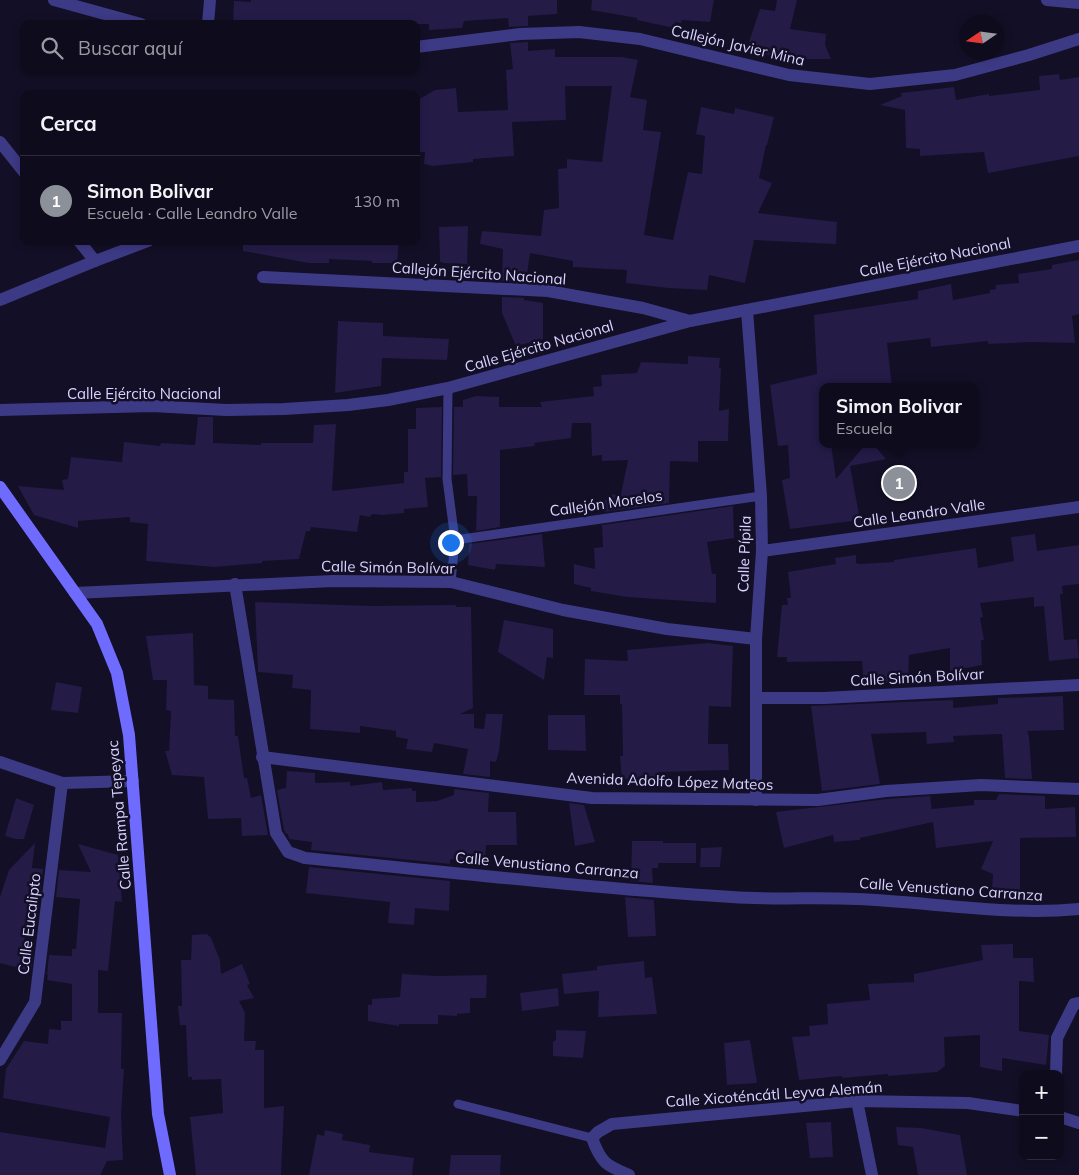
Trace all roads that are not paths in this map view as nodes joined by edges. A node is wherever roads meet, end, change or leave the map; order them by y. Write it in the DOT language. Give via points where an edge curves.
graph roads {
  1 [pos="54,0"];
  2 [pos="210,0"];
  3 [pos="1047,0"];
  4 [pos="1079,3"];
  5 [pos="126,20"];
  6 [pos="208,20"];
  7 [pos="1079,39"];
  8 [pos="420,46"];
  9 [pos="0,142"];
  10 [pos="20,167"];
  11 [pos="82,245"];
  12 [pos="137,245"];
  13 [pos="1079,246"];
  14 [pos="95,261"];
  15 [pos="263,278"];
  16 [pos="0,300"];
  17 [pos="747,310"];
  18 [pos="690,321"];
  19 [pos="448,388"];
  20 [pos="0,410"];
  21 [pos="0,487"];
  22 [pos="761,496"];
  23 [pos="1079,507"];
  24 [pos="454,540"];
  25 [pos="762,551"];
  26 [pos="451,582"];
  27 [pos="235,584"];
  28 [pos="75,592"];
  29 [pos="756,639"];
  30 [pos="1079,685"];
  31 [pos="756,698"];
  32 [pos="262,757"];
  33 [pos="0,762"];
  34 [pos="133,782"];
  35 [pos="62,783"];
  36 [pos="1079,789"];
  37 [pos="756,800"];
  38 [pos="1079,909"];
  39 [pos="1079,1003"];
  40 [pos="0,1060"];
  41 [pos="1056,1070"];
  42 [pos="857,1101"];
  43 [pos="458,1104"];
  44 [pos="1019,1110"];
  45 [pos="1064,1118"];
  46 [pos="1079,1123"];
  47 [pos="592,1138"];
  48 [pos="170,1175"];
  49 [pos="629,1175"];
  50 [pos="872,1175"];
  1 -- 5 [label="street"];
  2 -- 6 [label="street"];
  3 -- 4 [label="street"];
  7 -- 8 [label="street, Callejón Javier Mina" via="955,75 870,84 789,76 640,39 579,32 520,34"];
  9 -- 10 [label="street"];
  11 -- 14 [label="street"];
  12 -- 14 [label="street"];
  13 -- 17 [label="street, Calle Ejército Nacional"];
  14 -- 16 [label="street"];
  15 -- 18 [label="street, Callejón Ejército Nacional" via="548,291 643,308"];
  17 -- 18 [label="street, Calle Ejército Nacional"];
  17 -- 22 [label="street, Calle Pípila"];
  18 -- 19 [label="street, Calle Ejército Nacional"];
  19 -- 20 [label="street, Calle Ejército Nacional" via="388,400 284,409 152,406"];
  19 -- 24 [label="lane" via="447,479"];
  21 -- 28 [label="main road, Calle Rampa Tepeyac"];
  22 -- 24 [label="lane, Callejón Morelos"];
  22 -- 25 [label="street, Calle Pípila"];
  23 -- 25 [label="street, Calle Leandro Valle"];
  24 -- 26 [label="lane"];
  25 -- 29 [label="street, Calle Pípila"];
  26 -- 27 [label="street, Calle Simón Bolívar"];
  26 -- 29 [label="street, Calle Simón Bolívar" via="563,610 657,628"];
  27 -- 28 [label="street, Calle Simón Bolívar"];
  27 -- 32 [label="street, Calle Venustiano Carranza"];
  28 -- 34 [label="main road, Calle Rampa Tepeyac" via="97,624 117,672 129,735"];
  29 -- 31 [label="street, Calle Pípila"];
  30 -- 31 [label="street, Calle Simón Bolívar" via="824,698"];
  31 -- 37 [label="street, Calle Pípila"];
  32 -- 37 [label="street, Avenida Adolfo López Mateos" via="592,798"];
  32 -- 38 [label="street, Calle Venustiano Carranza" via="276,833 288,852 305,858 734,897 857,899 1002,910"];
  33 -- 35 [label="street"];
  34 -- 35 [label="street"];
  34 -- 48 [label="main road, Calle Rampa Tepeyac" via="158,1114"];
  35 -- 40 [label="street, Calle Eucalipto" via="36,1002"];
  36 -- 37 [label="street, Avenida Adolfo López Mateos" via="981,785 886,791 818,800"];
  39 -- 41 [label="street" via="1074,1004 1057,1038"];
  42 -- 44 [label="street, Calle Xicoténcátl Leyva Alemán" via="968,1103"];
  42 -- 47 [label="street, Calle Xicoténcátl Leyva Alemán" via="612,1124"];
  42 -- 50 [label="street"];
  43 -- 47 [label="lane"];
  45 -- 46 [label="street"];
  47 -- 49 [label="street" via="598,1157"];
}
